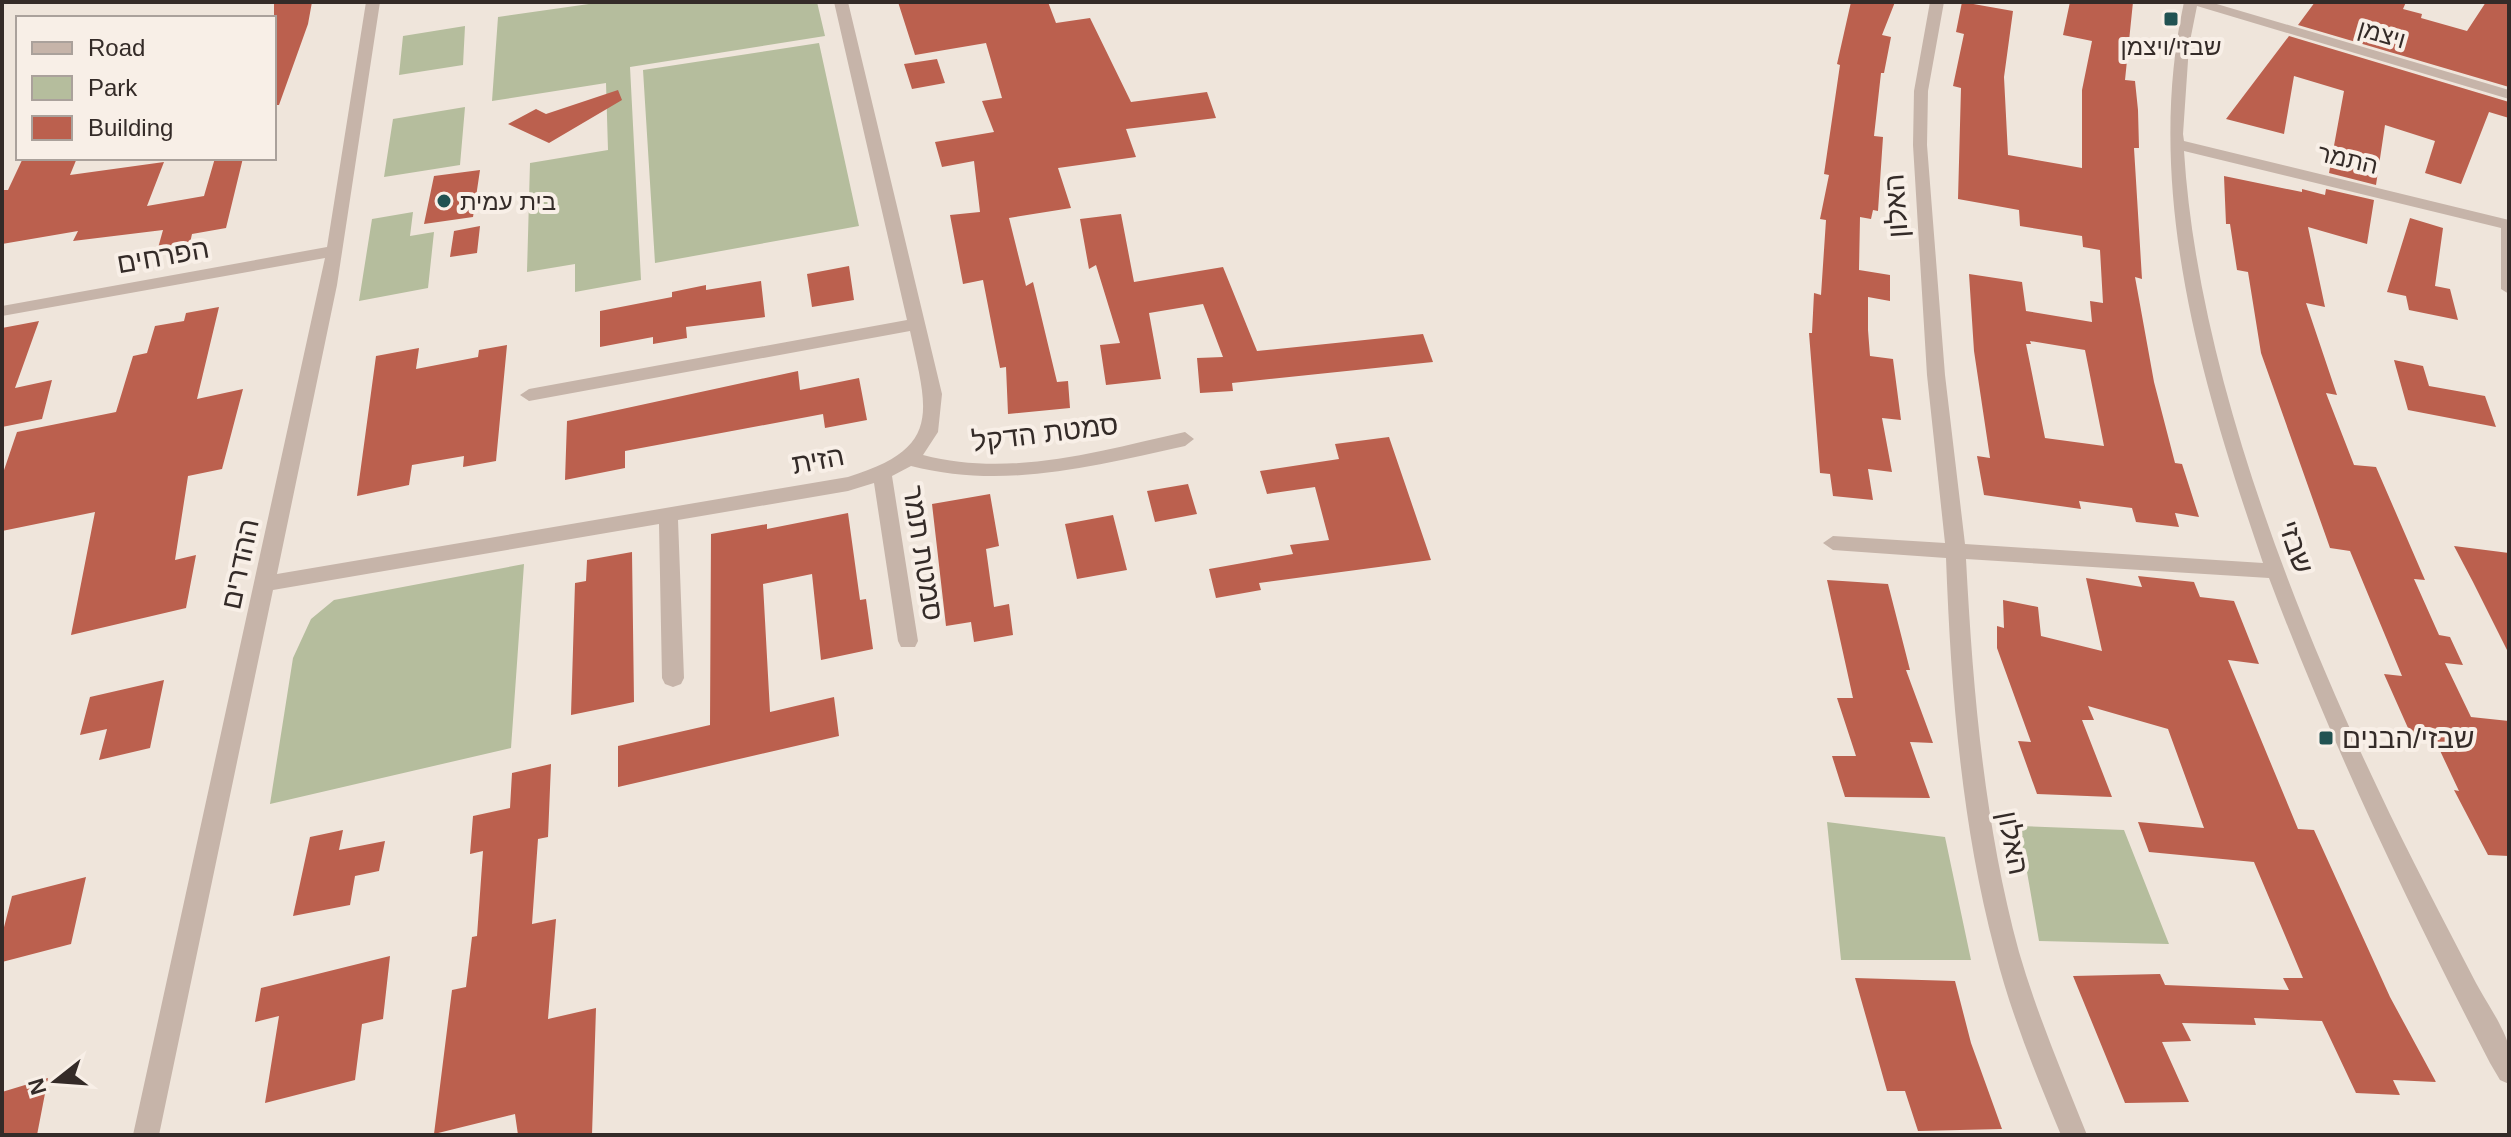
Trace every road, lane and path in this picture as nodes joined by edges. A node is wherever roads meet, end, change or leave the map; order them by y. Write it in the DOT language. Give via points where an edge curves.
graph roads {
  1 [pos="373,2"];
  2 [pos="841,2"];
  3 [pos="1937,2"];
  4 [pos="2194,2"];
  5 [pos="2509,95"];
  6 [pos="2176,144"];
  7 [pos="2509,225"];
  8 [pos="334,251"];
  9 [pos="2509,289"];
  10 [pos="2,311"];
  11 [pos="917,324"];
  12 [pos="529,395"];
  13 [pos="1185,439"];
  14 [pos="912,459"];
  15 [pos="882,474"];
  16 [pos="668,515"];
  17 [pos="1833,543"];
  18 [pos="1956,550"];
  19 [pos="2273,571"];
  20 [pos="265,584"];
  21 [pos="908,641"];
  22 [pos="673,678"];
  23 [pos="2509,1071"];
  24 [pos="146,1135"];
  25 [pos="2074,1135"];
  1 -- 8 [label="street, ההדרים"];
  2 -- 11 [label="street"];
  3 -- 18 [label="street, האלון" via="1921,91 1920,145 1936,375"];
  4 -- 5 [label="street, ויצמן"];
  4 -- 6 [label="street, שבזי" via="2177,71"];
  6 -- 7 [label="street, התמר"];
  6 -- 19 [label="street, שבזי" via="2191,276"];
  7 -- 9 [label="street"];
  8 -- 10 [label="street, הפרחים"];
  8 -- 20 [label="street, ההדרים"];
  11 -- 12 [label="street"];
  11 -- 14 [label="street" via="935,416"];
  13 -- 14 [label="street, סמטת הדקל" via="1017,469 960,472"];
  14 -- 15 [label="street, הזית"];
  15 -- 16 [label="street, הזית"];
  15 -- 21 [label="street, סמטת תמר"];
  16 -- 20 [label="street, הזית"];
  16 -- 22 [label="street"];
  17 -- 18 [label="street"];
  18 -- 19 [label="street"];
  18 -- 25 [label="street, האלון" via="1962,689 1978,816 2007,952"];
  19 -- 23 [label="street, שבזי" via="2342,741"];
  20 -- 24 [label="street, ההדרים"];
}
